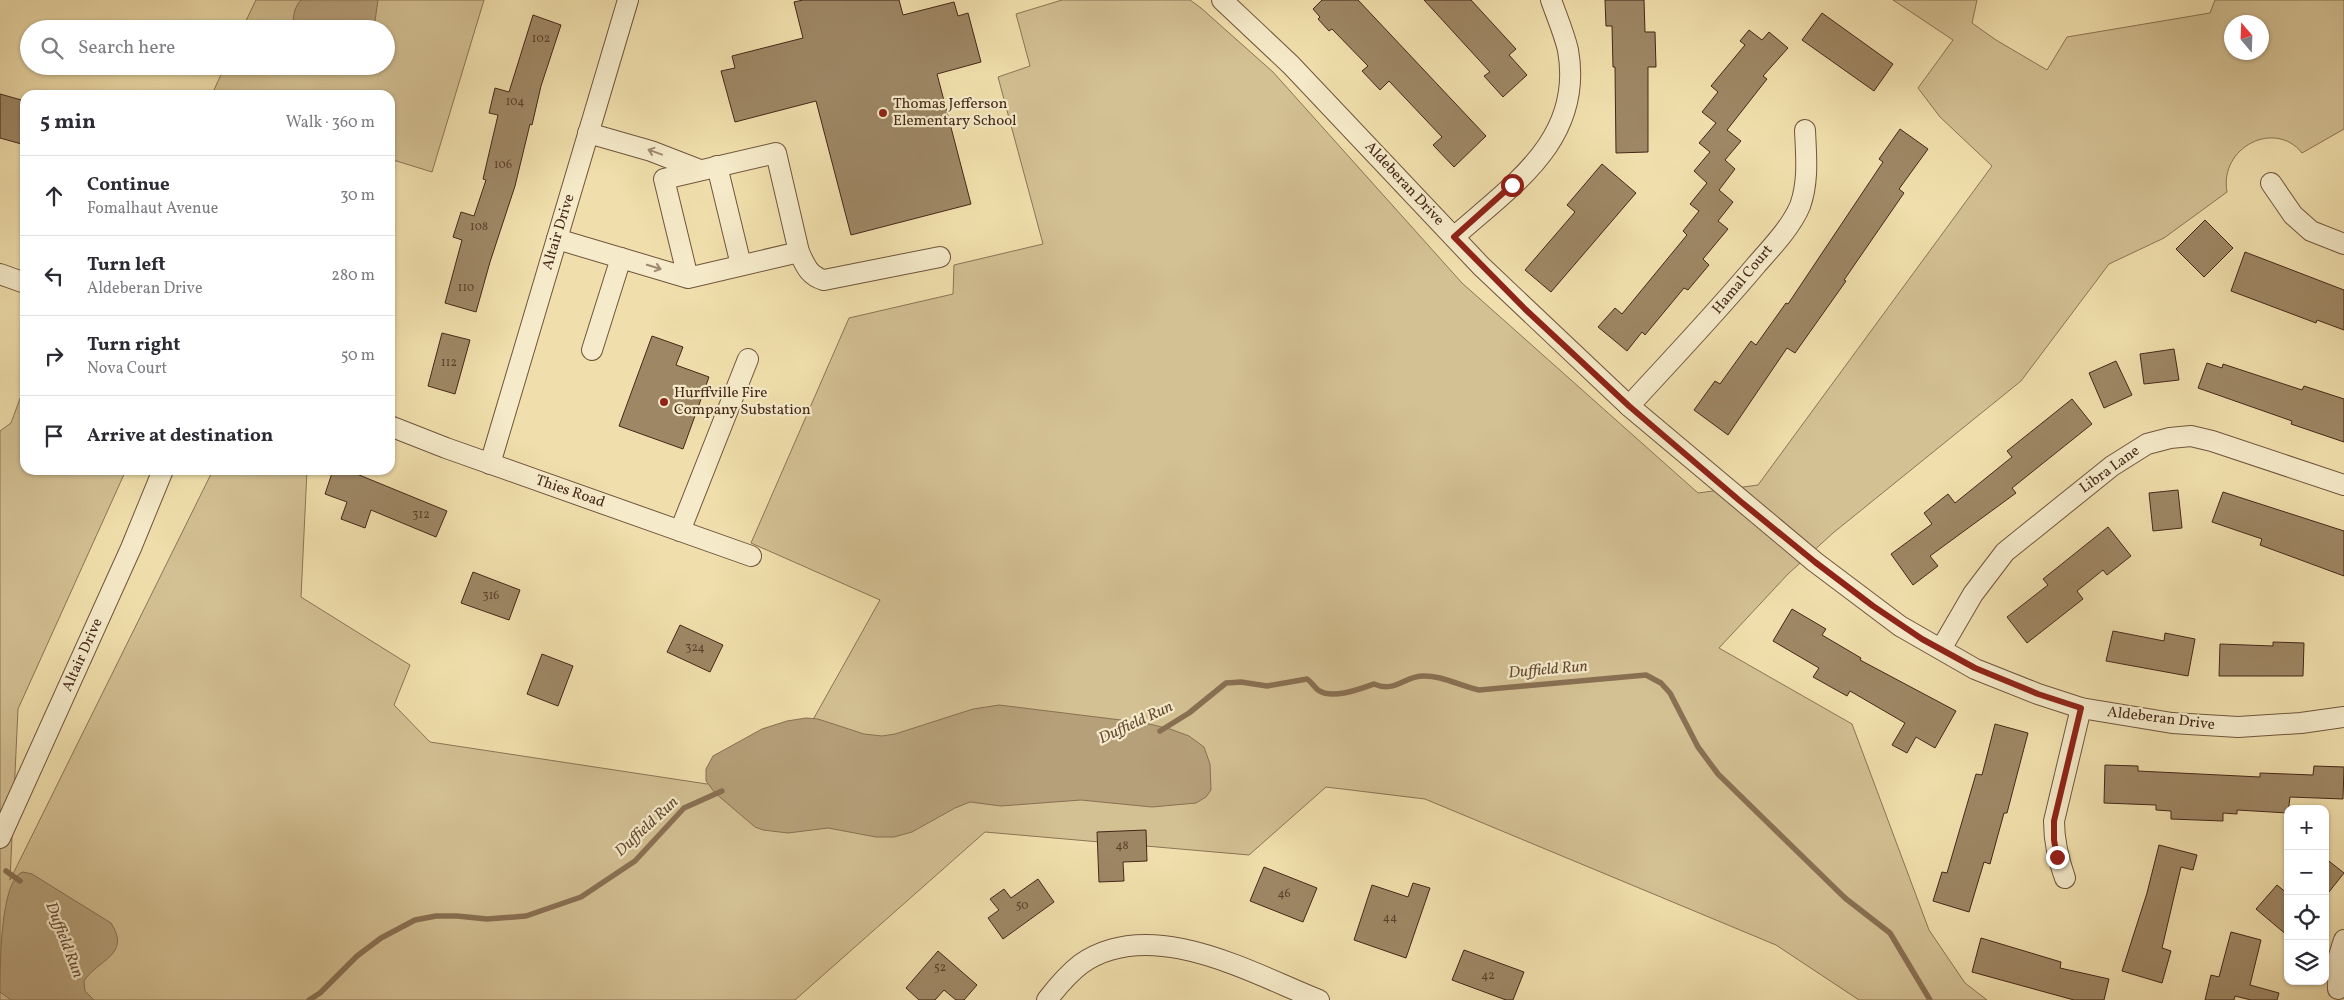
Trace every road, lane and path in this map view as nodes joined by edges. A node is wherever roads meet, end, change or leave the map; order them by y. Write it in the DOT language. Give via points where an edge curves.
graph roads {
  1 [pos="628,0"];
  2 [pos="1222,0"];
  3 [pos="1551,0"];
  4 [pos="1805,130"];
  5 [pos="588,133"];
  6 [pos="709,168"];
  7 [pos="2271,183"];
  8 [pos="1454,237"];
  9 [pos="557,239"];
  10 [pos="2344,244"];
  11 [pos="799,252"];
  12 [pos="940,257"];
  13 [pos="621,258"];
  14 [pos="741,265"];
  15 [pos="0,274"];
  16 [pos="688,278"];
  17 [pos="20,281"];
  18 [pos="592,350"];
  19 [pos="748,359"];
  20 [pos="1629,406"];
  21 [pos="395,428"];
  22 [pos="490,464"];
  23 [pos="161,475"];
  24 [pos="2344,485"];
  25 [pos="680,531"];
  26 [pos="751,556"];
  27 [pos="1940,649"];
  28 [pos="2081,708"];
  29 [pos="2344,716"];
  30 [pos="0,838"];
  31 [pos="2065,878"];
  32 [pos="2344,940"];
  33 [pos="2338,989"];
  34 [pos="1047,1000"];
  35 [pos="1319,1000"];
  1 -- 5 [label="street, Altair Drive"];
  2 -- 8 [label="street, Aldeberan Drive" via="1291,65"];
  3 -- 8 [label="street" via="1564,34 1570,70 1570,92 1556,136 1528,169"];
  4 -- 20 [label="street, Hamal Court" via="1807,164 1804,188 1799,207 1790,222 1727,300"];
  6 -- 5 [label="street, one-way"];
  5 -- 9 [label="street, Altair Drive"];
  6 -- 11 [label="street" via="776,153"];
  6 -- 14 [label="street"];
  6 -- 16 [label="street" via="664,179"];
  7 -- 10 [label="street" via="2293,215 2311,231"];
  8 -- 20 [label="street, Aldeberan Drive"];
  9 -- 13 [label="street"];
  9 -- 22 [label="street, Altair Drive"];
  11 -- 12 [label="street" via="815,278 824,280"];
  11 -- 14 [label="street"];
  13 -- 16 [label="street, one-way"];
  13 -- 18 [label="street"];
  14 -- 16 [label="street"];
  15 -- 17 [label="street"];
  19 -- 25 [label="street"];
  20 -- 27 [label="street, Aldeberan Drive" via="1815,562 1900,626"];
  21 -- 22 [label="street, Thies Road"];
  22 -- 25 [label="street, Thies Road"];
  23 -- 30 [label="street, Altair Drive"];
  24 -- 27 [label="street, Libra Lane" via="2191,436 2147,444 2112,466 2005,552 1973,594"];
  25 -- 26 [label="street, Thies Road"];
  27 -- 28 [label="street, Aldeberan Drive" via="1983,672"];
  28 -- 29 [label="street, Aldeberan Drive" via="2172,723 2222,726 2283,724"];
  28 -- 31 [label="street" via="2054,821 2057,857"];
  32 -- 33 [label="street" via="2337,962"];
  34 -- 35 [label="street" via="1082,963 1115,950 1150,944 1200,953"];
}
